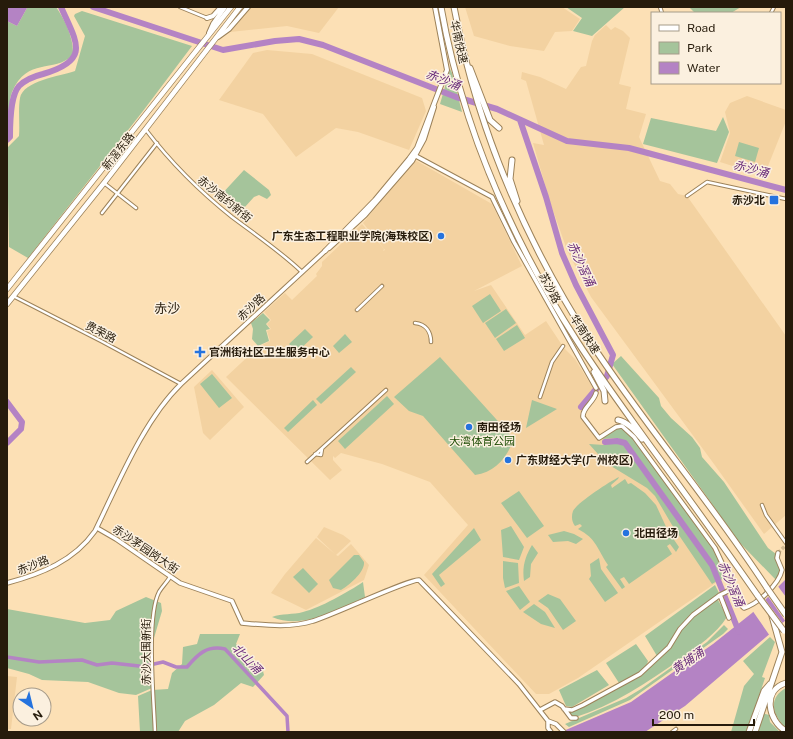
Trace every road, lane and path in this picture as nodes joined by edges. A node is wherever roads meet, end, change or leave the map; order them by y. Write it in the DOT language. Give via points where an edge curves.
graph roads {
  1 [pos="180,7"];
  2 [pos="221,7"];
  3 [pos="225,7"];
  4 [pos="231,7"];
  5 [pos="240,7"];
  6 [pos="248,7"];
  7 [pos="435,7"];
  8 [pos="441,7"];
  9 [pos="454,7"];
  10 [pos="207,18"];
  11 [pos="213,24"];
  12 [pos="208,35"];
  13 [pos="217,38"];
  14 [pos="462,49"];
  15 [pos="499,128"];
  16 [pos="146,130"];
  17 [pos="157,143"];
  18 [pos="414,155"];
  19 [pos="512,160"];
  20 [pos="104,184"];
  21 [pos="117,194"];
  22 [pos="687,196"];
  23 [pos="786,199"];
  24 [pos="136,208"];
  25 [pos="102,213"];
  26 [pos="525,224"];
  27 [pos="325,250"];
  28 [pos="302,272"];
  29 [pos="382,286"];
  30 [pos="7,289"];
  31 [pos="13,296"];
  32 [pos="7,304"];
  33 [pos="357,310"];
  34 [pos="415,323"];
  35 [pos="431,342"];
  36 [pos="563,346"];
  37 [pos="596,372"];
  38 [pos="181,384"];
  39 [pos="596,388"];
  40 [pos="386,390"];
  41 [pos="596,393"];
  42 [pos="540,397"];
  43 [pos="605,399"];
  44 [pos="618,420"];
  45 [pos="655,452"];
  46 [pos="307,462"];
  47 [pos="762,505"];
  48 [pos="97,528"];
  49 [pos="786,542"];
  50 [pos="778,553"];
  51 [pos="170,577"];
  52 [pos="7,583"];
  53 [pos="734,588"];
  54 [pos="720,595"];
  55 [pos="771,614"];
  56 [pos="786,614"];
  57 [pos="729,618"];
  58 [pos="785,633"];
  59 [pos="512,669"];
  60 [pos="508,673"];
  61 [pos="772,682"];
  62 [pos="786,683"];
  63 [pos="564,709"];
  64 [pos="540,710"];
  65 [pos="576,718"];
  66 [pos="548,721"];
  67 [pos="676,729"];
  68 [pos="786,731"];
  69 [pos="155,732"];
  70 [pos="551,732"];
  71 [pos="564,732"];
  72 [pos="672,732"];
  73 [pos="749,732"];
  74 [pos="754,732"];
  1 -- 10 [label="street"];
  2 -- 10 [label="main road" via="213,16"];
  3 -- 11 [label="main road"];
  4 -- 12 [label="highway, 新滘东路"];
  5 -- 13 [label="highway, 新滘东路"];
  6 -- 13 [label="main road" via="229,29"];
  7 -- 18 [label="main road, 赤沙路" via="447,66 437,100"];
  8 -- 37 [label="highway, 华南快速" via="461,93 489,173 530,259"];
  9 -- 14 [label="highway, 华南快速"];
  10 -- 11 [label="main road"];
  11 -- 12 [label="main road"];
  12 -- 30 [label="highway, 新滘东路"];
  13 -- 16 [label="highway, 新滘东路"];
  14 -- 15 [label="highway" via="491,122"];
  14 -- 26 [label="highway, 华南快速" via="475,98 501,173"];
  16 -- 17 [label="street, 赤沙南约新街"];
  16 -- 20 [label="highway, 新滘东路"];
  17 -- 21 [label="street"];
  17 -- 28 [label="street, 赤沙南约新街" via="186,178"];
  18 -- 27 [label="main road, 赤沙路" via="364,212"];
  18 -- 39 [label="street, 苏沙路" via="492,197 514,242"];
  19 -- 26 [label="highway" via="510,179"];
  20 -- 21 [label="street"];
  20 -- 31 [label="highway, 新滘东路"];
  21 -- 24 [label="street"];
  21 -- 25 [label="street"];
  22 -- 23 [label="street" via="707,182"];
  26 -- 56 [label="highway, 华南快速, bridge" via="565,298 606,364 737,541 766,588"];
  27 -- 28 [label="street, 赤沙路"];
  28 -- 38 [label="street, 赤沙路"];
  29 -- 33 [label="street"];
  31 -- 32 [label="highway, 新滘东路"];
  31 -- 38 [label="street, 贵荣路"];
  34 -- 35 [label="street" via="420,323 427,329 431,335"];
  36 -- 42 [label="street" via="552,362"];
  37 -- 43 [label="highway"];
  37 -- 45 [label="highway, 华南快速"];
  38 -- 48 [label="street, 赤沙路" via="150,425"];
  39 -- 41 [label="street, 苏沙路"];
  40 -- 46 [label="street"];
  41 -- 53 [label="street, 苏沙路" via="583,417 599,438 619,426 625,427 634,437 715,548"];
  44 -- 45 [label="highway" via="632,428"];
  45 -- 55 [label="highway, 华南快速, bridge"];
  47 -- 49 [label="street" via="766,515"];
  48 -- 51 [label="street, 赤沙茅园岗大街"];
  48 -- 52 [label="street, 赤沙路" via="85,544 56,566 42,573"];
  50 -- 53 [label="street, 苏沙路" via="777,558 782,570 779,580 748,607 742,606"];
  51 -- 60 [label="street, 赤沙茅园岗大街" via="185,585 230,600 235,605 242,623 301,624 417,580 424,584"];
  51 -- 69 [label="street, 赤沙大围新街" via="157,599 152,636"];
  53 -- 54 [label="street"];
  54 -- 57 [label="street"];
  54 -- 63 [label="street" via="693,615 668,647 640,674 583,705 572,710"];
  55 -- 58 [label="highway, 华南快速, bridge"];
  55 -- 61 [label="highway" via="782,652"];
  59 -- 60 [label="street"];
  60 -- 64 [label="street"];
  61 -- 73 [label="highway" via="764,691"];
  61 -- 74 [label="highway"];
  62 -- 68 [label="highway" via="774,692 770,709 776,723"];
  63 -- 64 [label="street" via="555,702"];
  63 -- 65 [label="street" via="571,718"];
  64 -- 66 [label="street"];
  66 -- 70 [label="street"];
  66 -- 71 [label="street" via="556,724"];
  67 -- 72 [label="street"];
}
